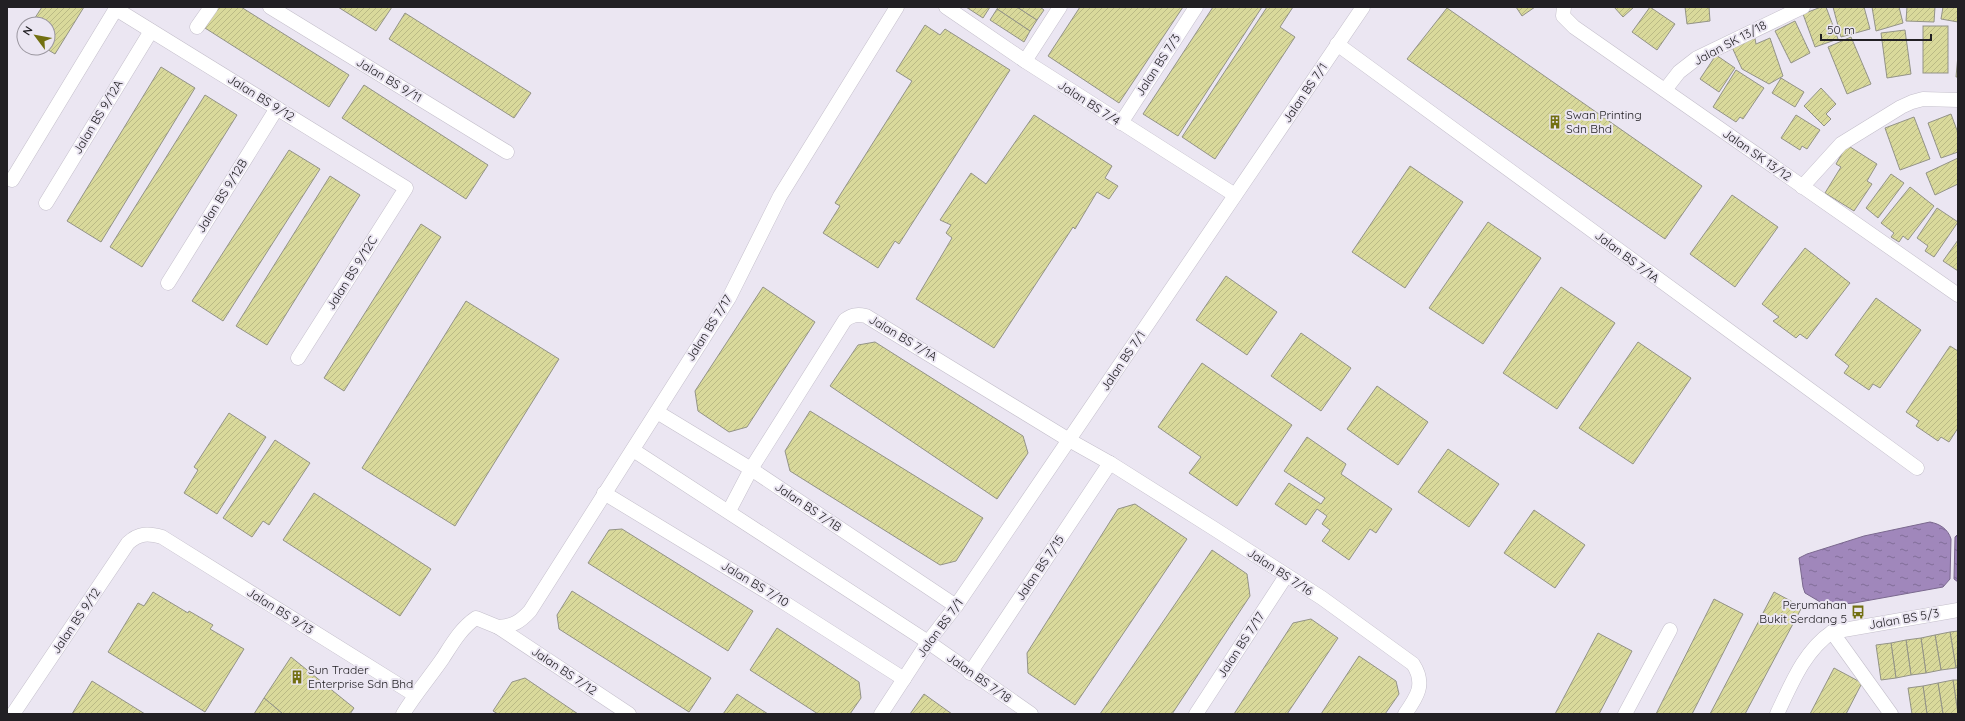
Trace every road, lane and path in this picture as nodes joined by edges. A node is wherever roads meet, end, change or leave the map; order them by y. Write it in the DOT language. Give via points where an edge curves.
graph roads {
  1 [pos="211,7"];
  2 [pos="270,7"];
  3 [pos="897,7"];
  4 [pos="946,7"];
  5 [pos="1060,7"];
  6 [pos="1196,7"];
  7 [pos="1363,7"];
  8 [pos="1803,7"];
  9 [pos="116,8"];
  10 [pos="1564,9"];
  11 [pos="198,27"];
  12 [pos="151,31"];
  13 [pos="1337,44"];
  14 [pos="1025,61"];
  15 [pos="1665,90"];
  16 [pos="1958,100"];
  17 [pos="277,108"];
  18 [pos="1121,123"];
  19 [pos="507,152"];
  20 [pos="12,180"];
  21 [pos="1802,187"];
  22 [pos="406,188"];
  23 [pos="1235,195"];
  24 [pos="46,203"];
  25 [pos="168,283"];
  26 [pos="1958,295"];
  27 [pos="298,358"];
  28 [pos="657,412"];
  29 [pos="1068,440"];
  30 [pos="633,450"];
  31 [pos="1110,463"];
  32 [pos="1917,468"];
  33 [pos="751,469"];
  34 [pos="604,493"];
  35 [pos="729,511"];
  36 [pos="143,534"];
  37 [pos="1286,576"];
  38 [pos="956,606"];
  39 [pos="1958,610"];
  40 [pos="498,627"];
  41 [pos="1670,630"];
  42 [pos="1832,632"];
  43 [pos="928,642"];
  44 [pos="970,673"];
  45 [pos="904,679"];
  46 [pos="415,695"];
  47 [pos="13,714"];
  48 [pos="403,714"];
  49 [pos="629,714"];
  50 [pos="881,714"];
  51 [pos="1031,714"];
  52 [pos="1196,714"];
  53 [pos="1405,714"];
  54 [pos="1625,714"];
  55 [pos="1777,714"];
  56 [pos="1891,714"];
  1 -- 11 [label="street"];
  2 -- 19 [label="street, Jalan BS 9/11"];
  3 -- 28 [label="street, Jalan BS 7/17" via="780,196 729,298"];
  4 -- 14 [label="street, Jalan BS 7/4"];
  5 -- 14 [label="street"];
  6 -- 18 [label="street, Jalan BS 7/3"];
  7 -- 13 [label="street, Jalan BS 7/1"];
  8 -- 15 [label="street, Jalan SK 13/18" via="1697,58 1679,72"];
  9 -- 12 [label="street, Jalan BS 9/12"];
  9 -- 20 [label="street"];
  10 -- 15 [label="street, Jalan SK 13/12" via="1564,16 1574,27"];
  12 -- 17 [label="street, Jalan BS 9/12"];
  12 -- 24 [label="street, Jalan BS 9/12A"];
  13 -- 23 [label="street, Jalan BS 7/1"];
  13 -- 32 [label="street, Jalan BS 7/1A"];
  14 -- 18 [label="street, Jalan BS 7/4"];
  15 -- 21 [label="street, Jalan SK 13/12"];
  16 -- 21 [label="street" via="1923,99 1901,107 1841,144"];
  17 -- 22 [label="street, Jalan BS 9/12"];
  17 -- 25 [label="street, Jalan BS 9/12B"];
  18 -- 23 [label="street, Jalan BS 7/4"];
  21 -- 26 [label="street, Jalan SK 13/12"];
  22 -- 27 [label="street, Jalan BS 9/12C"];
  23 -- 29 [label="street, Jalan BS 7/1"];
  28 -- 30 [label="street, Jalan BS 7/17"];
  28 -- 33 [label="street, Jalan BS 7/1B"];
  29 -- 31 [label="street, Jalan BS 7/16"];
  29 -- 33 [label="street, Jalan BS 7/1A" via="874,320 859,314 845,320"];
  29 -- 38 [label="street, Jalan BS 7/1"];
  30 -- 34 [label="street, Jalan BS 7/17"];
  30 -- 35 [label="street"];
  31 -- 37 [label="street, Jalan BS 7/16"];
  31 -- 44 [label="street, Jalan BS 7/15"];
  33 -- 35 [label="street"];
  33 -- 38 [label="street, Jalan BS 7/1B"];
  34 -- 40 [label="street, Jalan BS 7/17" via="530,611 521,621"];
  34 -- 45 [label="street, Jalan BS 7/10"];
  35 -- 43 [label="street"];
  36 -- 46 [label="street, Jalan BS 9/13" via="162,537"];
  36 -- 47 [label="street, Jalan BS 9/12" via="134,537 128,544"];
  37 -- 52 [label="street, Jalan BS 7/17"];
  37 -- 53 [label="street, Jalan BS 7/16" via="1322,598 1413,664 1419,672 1420,681 1414,701"];
  38 -- 43 [label="street, Jalan BS 7/1"];
  39 -- 42 [label="street, Jalan BS 5/3"];
  40 -- 46 [label="street, Jalan BS 7/12" via="476,618 454,640"];
  40 -- 49 [label="street, Jalan BS 7/12"];
  41 -- 54 [label="street"];
  42 -- 55 [label="street, Jalan BS 5/3" via="1819,640 1810,651"];
  42 -- 56 [label="street"];
  43 -- 44 [label="street, Jalan BS 7/18"];
  43 -- 45 [label="street, Jalan BS 7/1"];
  44 -- 51 [label="street, Jalan BS 7/18"];
  45 -- 50 [label="street, Jalan BS 7/1"];
  46 -- 48 [label="street"];
}
